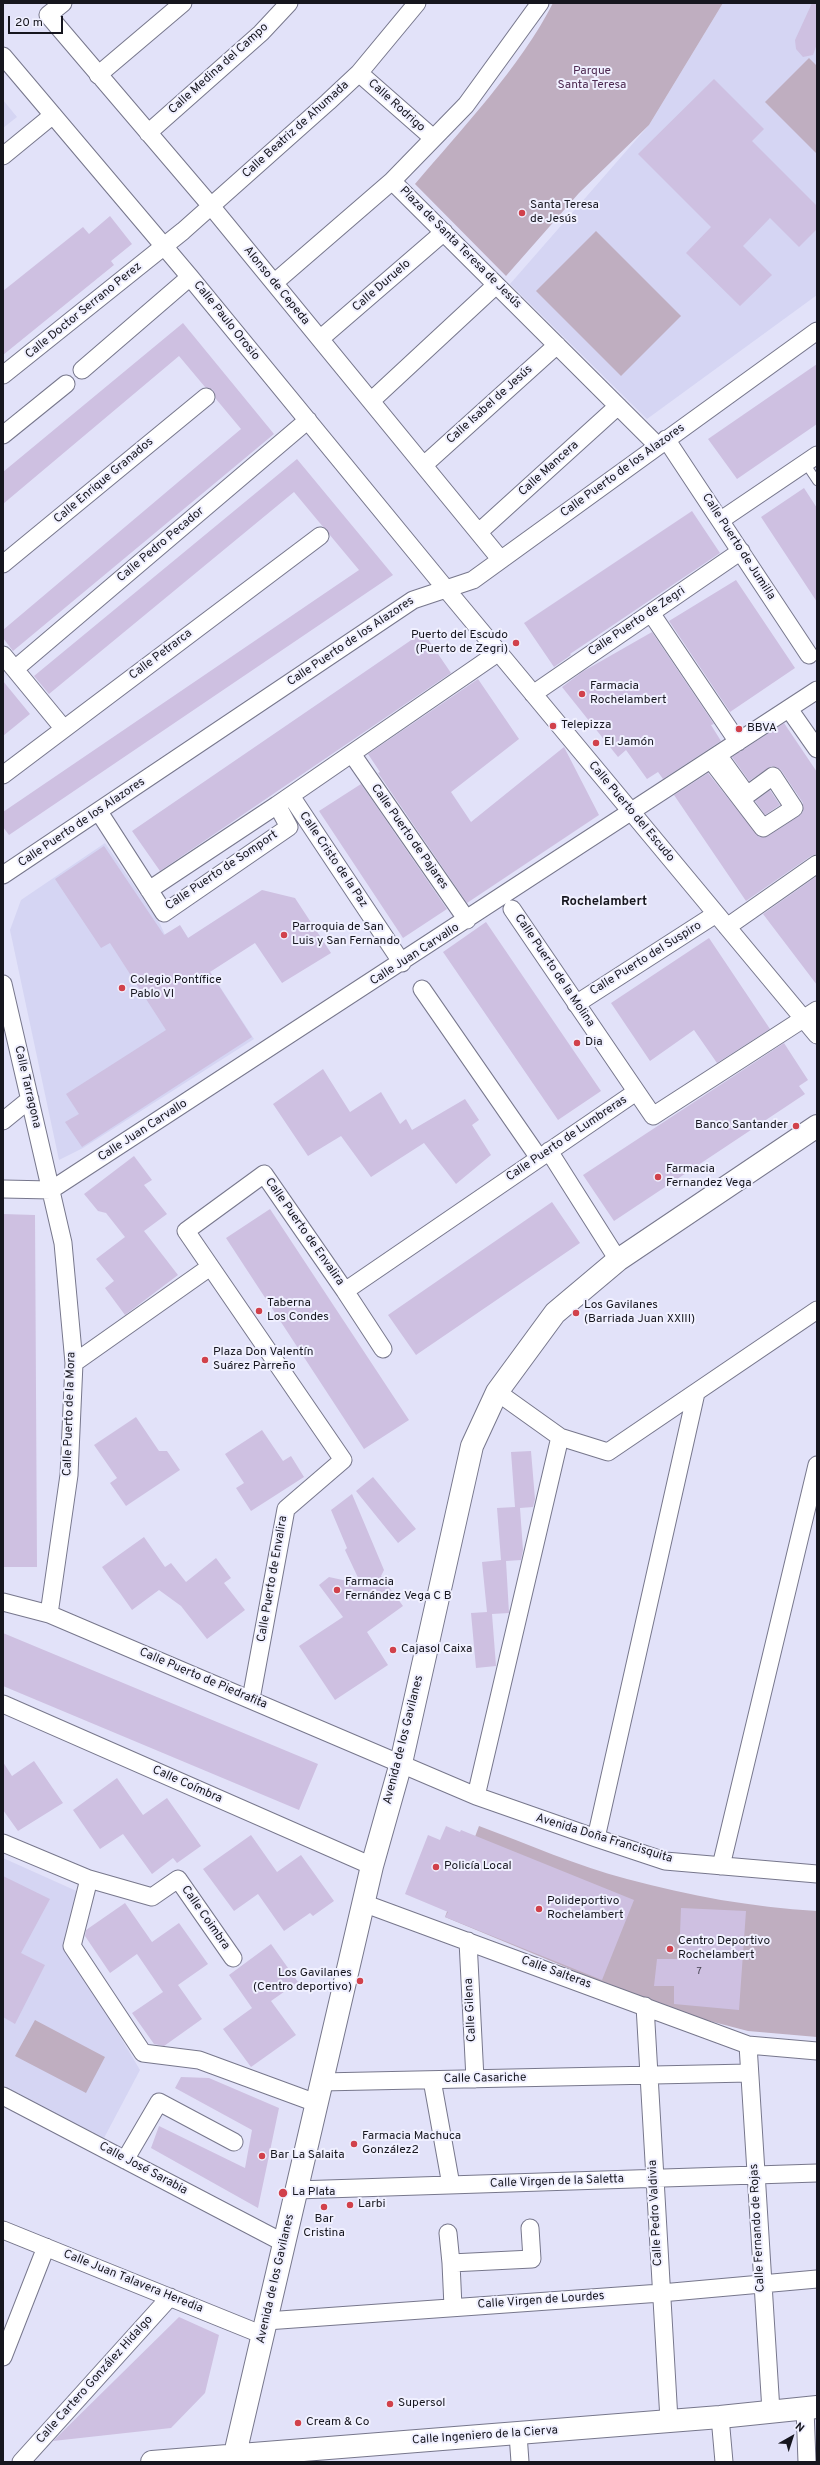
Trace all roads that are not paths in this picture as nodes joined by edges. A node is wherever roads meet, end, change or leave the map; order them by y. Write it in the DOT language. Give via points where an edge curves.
graph roads {
  1 [pos="63,3"];
  2 [pos="183,3"];
  3 [pos="289,3"];
  4 [pos="417,3"];
  5 [pos="540,3"];
  6 [pos="3,56"];
  7 [pos="360,73"];
  8 [pos="98,74"];
  9 [pos="53,115"];
  10 [pos="148,133"];
  11 [pos="433,138"];
  12 [pos="3,156"];
  13 [pos="392,180"];
  14 [pos="211,206"];
  15 [pos="444,232"];
  16 [pos="164,246"];
  17 [pos="190,277"];
  18 [pos="274,283"];
  19 [pos="496,285"];
  20 [pos="817,331"];
  21 [pos="320,339"];
  22 [pos="557,345"];
  23 [pos="82,370"];
  24 [pos="3,375"];
  25 [pos="66,384"];
  26 [pos="206,397"];
  27 [pos="371,401"];
  28 [pos="618,406"];
  29 [pos="308,420"];
  30 [pos="3,435"];
  31 [pos="662,443"];
  32 [pos="811,459"];
  33 [pos="424,465"];
  34 [pos="817,481"];
  35 [pos="721,520"];
  36 [pos="479,532"];
  37 [pos="320,536"];
  38 [pos="742,551"];
  39 [pos="501,560"];
  40 [pos="3,564"];
  41 [pos="446,589"];
  42 [pos="652,613"];
  43 [pos="498,652"];
  44 [pos="3,655"];
  45 [pos="809,656"];
  46 [pos="15,669"];
  47 [pos="817,690"];
  48 [pos="533,694"];
  49 [pos="789,709"];
  50 [pos="64,729"];
  51 [pos="738,742"];
  52 [pos="817,749"];
  53 [pos="352,754"];
  54 [pos="714,758"];
  55 [pos="3,775"];
  56 [pos="291,796"];
  57 [pos="277,805"];
  58 [pos="99,812"];
  59 [pos="631,812"];
  60 [pos="817,864"];
  61 [pos="3,875"];
  62 [pos="149,890"];
  63 [pos="512,909"];
  64 [pos="716,914"];
  65 [pos="467,920"];
  66 [pos="727,927"];
  67 [pos="402,963"];
  68 [pos="3,984"];
  69 [pos="422,989"];
  70 [pos="576,1004"];
  71 [pos="810,1014"];
  72 [pos="7,1024"];
  73 [pos="817,1035"];
  74 [pos="636,1092"];
  75 [pos="30,1099"];
  76 [pos="3,1121"];
  77 [pos="817,1126"];
  78 [pos="544,1155"];
  79 [pos="3,1189"];
  80 [pos="52,1190"];
  81 [pos="618,1260"];
  82 [pos="210,1268"];
  83 [pos="346,1290"];
  84 [pos="817,1310"];
  85 [pos="383,1349"];
  86 [pos="74,1363"];
  87 [pos="497,1392"];
  88 [pos="696,1393"];
  89 [pos="560,1437"];
  90 [pos="817,1465"];
  91 [pos="3,1602"];
  92 [pos="49,1614"];
  93 [pos="251,1699"];
  94 [pos="3,1704"];
  95 [pos="401,1763"];
  96 [pos="476,1796"];
  97 [pos="596,1838"];
  98 [pos="3,1843"];
  99 [pos="372,1866"];
  100 [pos="721,1866"];
  101 [pos="817,1874"];
  102 [pos="89,1879"];
  103 [pos="363,1903"];
  104 [pos="468,1941"];
  105 [pos="233,1958"];
  106 [pos="645,2006"];
  107 [pos="748,2045"];
  108 [pos="817,2051"];
  109 [pos="749,2073"];
  110 [pos="649,2076"];
  111 [pos="475,2079"];
  112 [pos="432,2080"];
  113 [pos="321,2082"];
  114 [pos="3,2096"];
  115 [pos="316,2103"];
  116 [pos="234,2142"];
  117 [pos="125,2160"];
  118 [pos="817,2173"];
  119 [pos="755,2175"];
  120 [pos="654,2178"];
  121 [pos="451,2185"];
  122 [pos="296,2190"];
  123 [pos="530,2228"];
  124 [pos="3,2230"];
  125 [pos="448,2233"];
  126 [pos="284,2243"];
  127 [pos="46,2247"];
  128 [pos="451,2263"];
  129 [pos="817,2279"];
  130 [pos="762,2283"];
  131 [pos="661,2293"];
  132 [pos="170,2297"];
  133 [pos="454,2307"];
  134 [pos="264,2328"];
  135 [pos="3,2357"];
  136 [pos="811,2408"];
  137 [pos="771,2411"];
  138 [pos="720,2417"];
  139 [pos="669,2420"];
  140 [pos="518,2434"];
  141 [pos="234,2454"];
  142 [pos="204,2460"];
  143 [pos="21,2462"];
  144 [pos="152,2462"];
  145 [pos="520,2462"];
  146 [pos="724,2462"];
  147 [pos="807,2462"];
  1 -- 8 [label="street, Alonso de Cepeda" via="48,15"];
  2 -- 8 [label="street"];
  3 -- 10 [label="street, Calle Medina del Campo" via="261,33"];
  4 -- 7 [label="street, Calle Beatriz de Ahumada"];
  5 -- 11 [label="street, Plaza de Santa Teresa de Jesús" via="466,105"];
  6 -- 9 [label="street, Calle Paulo Orosio"];
  7 -- 11 [label="street, Calle Rodrigo"];
  7 -- 14 [label="street, Calle Beatriz de Ahumada"];
  8 -- 10 [label="street, Alonso de Cepeda"];
  9 -- 12 [label="street"];
  9 -- 16 [label="street, Calle Paulo Orosio"];
  10 -- 14 [label="street, Alonso de Cepeda"];
  11 -- 13 [label="street, Plaza de Santa Teresa de Jesús"];
  13 -- 15 [label="street, Plaza de Santa Teresa de Jesús"];
  13 -- 18 [label="street"];
  14 -- 16 [label="street, Calle Beatriz de Ahumada"];
  14 -- 18 [label="street, Alonso de Cepeda"];
  15 -- 19 [label="street, Plaza de Santa Teresa de Jesús"];
  15 -- 21 [label="street, Calle Duruelo"];
  16 -- 17 [label="street, Calle Paulo Orosio"];
  16 -- 24 [label="street, Calle Doctor Serrano Perez"];
  17 -- 23 [label="street"];
  17 -- 29 [label="street, Calle Paulo Orosio"];
  18 -- 21 [label="street, Alonso de Cepeda"];
  19 -- 22 [label="street, Plaza de Santa Teresa de Jesús"];
  19 -- 27 [label="street"];
  20 -- 31 [label="street, Calle Puerto de los Alazores"];
  21 -- 27 [label="street, Alonso de Cepeda"];
  22 -- 28 [label="street, Plaza de Santa Teresa de Jesús"];
  22 -- 33 [label="street, Calle Isabel de Jesús"];
  25 -- 30 [label="street"];
  26 -- 40 [label="street, Calle Enrique Granados"];
  27 -- 33 [label="street, Alonso de Cepeda"];
  28 -- 31 [label="street, Plaza de Santa Teresa de Jesús"];
  28 -- 36 [label="street, Calle Mancera"];
  29 -- 41 [label="street, Calle Paulo Orosio"];
  29 -- 46 [label="street, Calle Pedro Pecador"];
  31 -- 35 [label="street, Calle Puerto de Jumilla"];
  31 -- 39 [label="street, Calle Puerto de los Alazores"];
  32 -- 34 [label="lane"];
  32 -- 35 [label="street"];
  33 -- 36 [label="street, Alonso de Cepeda"];
  35 -- 38 [label="street, Calle Puerto de Jumilla"];
  36 -- 39 [label="street, Alonso de Cepeda"];
  37 -- 50 [label="street, Calle Petrarca"];
  38 -- 42 [label="street, Calle Puerto de Zegri"];
  38 -- 45 [label="street, Calle Puerto de Jumilla"];
  39 -- 41 [label="street, Calle Puerto de los Alazores" via="473,580"];
  41 -- 43 [label="street, Calle Puerto del Escudo"];
  41 -- 58 [label="street, Calle Puerto de los Alazores" via="413,600"];
  42 -- 48 [label="street, Calle Puerto de Zegri"];
  42 -- 51 [label="street"];
  43 -- 48 [label="street, Calle Puerto del Escudo"];
  43 -- 53 [label="street, Calle Puerto de Somport"];
  44 -- 46 [label="street"];
  46 -- 50 [label="street"];
  47 -- 49 [label="street, Calle Juan Carvallo"];
  48 -- 59 [label="street, Calle Puerto del Escudo"];
  49 -- 51 [label="street, Calle Juan Carvallo"];
  49 -- 52 [label="street"];
  50 -- 55 [label="street, Calle Petrarca"];
  51 -- 54 [label="street, Calle Juan Carvallo"];
  53 -- 56 [label="street, Calle Puerto de Somport"];
  53 -- 65 [label="street, Calle Puerto de Pajares"];
  54 -- 54 [label="street" via="764,828 794,808 773,776 747,795"];
  54 -- 59 [label="street, Calle Juan Carvallo"];
  56 -- 57 [label="street, Calle Puerto de Somport"];
  56 -- 67 [label="street, Calle Cristo de la Paz"];
  57 -- 62 [label="street, Calle Puerto de Somport"];
  57 -- 62 [label="street, Calle Puerto de Somport" via="289,826 164,912"];
  58 -- 61 [label="street, Calle Puerto de los Alazores"];
  58 -- 62 [label="street"];
  59 -- 64 [label="street, Calle Puerto del Escudo"];
  59 -- 65 [label="street, Calle Juan Carvallo"];
  60 -- 66 [label="street"];
  63 -- 70 [label="street, Calle Puerto de la Molina"];
  64 -- 66 [label="street, Calle Puerto del Escudo"];
  64 -- 70 [label="street, Calle Puerto del Suspiro"];
  65 -- 67 [label="street, Calle Juan Carvallo"];
  66 -- 71 [label="street, Calle Puerto del Escudo"];
  67 -- 80 [label="street, Calle Juan Carvallo"];
  68 -- 72 [label="street, Calle Tarragona"];
  69 -- 78 [label="street"];
  70 -- 74 [label="street, Calle Puerto de la Molina"];
  71 -- 73 [label="street, Calle Puerto del Escudo"];
  71 -- 74 [label="street, Calle Puerto de Lumbreras" via="653,1116"];
  72 -- 75 [label="street, Calle Tarragona"];
  74 -- 78 [label="street, Calle Puerto de Lumbreras"];
  75 -- 76 [label="street"];
  75 -- 80 [label="street, Calle Tarragona"];
  77 -- 81 [label="street, Avenida de los Gavilanes"];
  78 -- 81 [label="street"];
  78 -- 83 [label="street, Calle Puerto de Lumbreras"];
  79 -- 80 [label="street"];
  80 -- 86 [label="street, Calle Puerto de la Mora" via="63,1243"];
  81 -- 87 [label="street, Avenida de los Gavilanes" via="555,1313"];
  82 -- 83 [label="street, Calle Puerto de Envalira" via="186,1231 264,1174"];
  82 -- 86 [label="street"];
  82 -- 93 [label="street, Calle Puerto de Envalira" via="343,1460 286,1509"];
  83 -- 85 [label="street, Calle Puerto de Envalira"];
  84 -- 88 [label="street"];
  86 -- 92 [label="street, Calle Puerto de la Mora" via="69,1475"];
  87 -- 89 [label="street"];
  87 -- 95 [label="street, Avenida de los Gavilanes" via="472,1446"];
  88 -- 89 [label="street" via="608,1452"];
  88 -- 97 [label="street"];
  89 -- 96 [label="street"];
  90 -- 100 [label="street"];
  91 -- 92 [label="street, Calle Puerto de Piedrafita"];
  92 -- 93 [label="street, Calle Puerto de Piedrafita"];
  93 -- 95 [label="street, Calle Puerto de Piedrafita"];
  94 -- 99 [label="street, Calle Coímbra"];
  95 -- 96 [label="street, Avenida Doña Francisquita"];
  95 -- 99 [label="street, Avenida de los Gavilanes"];
  96 -- 97 [label="street, Avenida Doña Francisquita"];
  97 -- 100 [label="street, Avenida Doña Francisquita" via="665,1861"];
  98 -- 102 [label="street"];
  99 -- 103 [label="street, Avenida de los Gavilanes"];
  100 -- 101 [label="street, Avenida Doña Francisquita"];
  102 -- 105 [label="street, Calle Coimbra" via="152,1897 178,1879"];
  102 -- 115 [label="street" via="72,1946 143,2053 199,2060"];
  103 -- 104 [label="street, Calle Salteras"];
  103 -- 113 [label="street, Avenida de los Gavilanes"];
  104 -- 106 [label="street, Calle Salteras"];
  104 -- 111 [label="street, Calle Gilena"];
  106 -- 107 [label="street, Calle Salteras"];
  106 -- 110 [label="street, Calle Pedro Valdivia"];
  107 -- 108 [label="street, Calle Salteras"];
  107 -- 109 [label="street, Calle Fernando de Rojas"];
  109 -- 110 [label="street, Calle Casariche"];
  109 -- 119 [label="street, Calle Fernando de Rojas"];
  110 -- 111 [label="street, Calle Casariche"];
  110 -- 120 [label="street, Calle Pedro Valdivia"];
  111 -- 112 [label="street, Calle Casariche"];
  112 -- 113 [label="street, Calle Casariche"];
  112 -- 121 [label="street"];
  113 -- 115 [label="street, Avenida de los Gavilanes"];
  114 -- 117 [label="street, Calle José Sarabia"];
  115 -- 122 [label="street, Avenida de los Gavilanes"];
  116 -- 117 [label="street" via="159,2102"];
  117 -- 126 [label="street, Calle José Sarabia"];
  118 -- 119 [label="street, Calle Virgen de la Saletta"];
  119 -- 120 [label="street, Calle Virgen de la Saletta"];
  119 -- 130 [label="street, Calle Fernando de Rojas"];
  120 -- 121 [label="street, Calle Virgen de la Saletta"];
  120 -- 131 [label="street, Calle Pedro Valdivia"];
  121 -- 122 [label="street, Calle Virgen de la Saletta"];
  122 -- 126 [label="street, Avenida de los Gavilanes"];
  123 -- 128 [label="street" via="532,2259"];
  124 -- 127 [label="street, Calle Juan Talavera Heredia"];
  125 -- 128 [label="street"];
  126 -- 134 [label="street, Avenida de los Gavilanes"];
  127 -- 132 [label="street, Calle Juan Talavera Heredia"];
  127 -- 135 [label="street"];
  128 -- 133 [label="street"];
  129 -- 130 [label="street, Calle Virgen de Lourdes"];
  130 -- 131 [label="street, Calle Virgen de Lourdes"];
  130 -- 137 [label="street, Calle Fernando de Rojas"];
  131 -- 133 [label="street, Calle Virgen de Lourdes"];
  131 -- 139 [label="street, Calle Pedro Valdivia"];
  132 -- 134 [label="street, Calle Juan Talavera Heredia"];
  132 -- 143 [label="street, Calle Cartero González Hidalgo"];
  133 -- 134 [label="street, Calle Virgen de Lourdes"];
  134 -- 141 [label="street, Avenida de los Gavilanes"];
  136 -- 137 [label="street, Calle Ingeniero de la Cierva"];
  136 -- 147 [label="street"];
  137 -- 138 [label="street, Calle Ingeniero de la Cierva"];
  138 -- 139 [label="street, Calle Ingeniero de la Cierva"];
  138 -- 146 [label="street"];
  139 -- 140 [label="street, Calle Ingeniero de la Cierva"];
  140 -- 141 [label="street, Calle Ingeniero de la Cierva"];
  140 -- 145 [label="street"];
  141 -- 142 [label="street, Calle Ingeniero de la Cierva"];
  142 -- 144 [label="street, Calle Ingeniero de la Cierva"];
}
